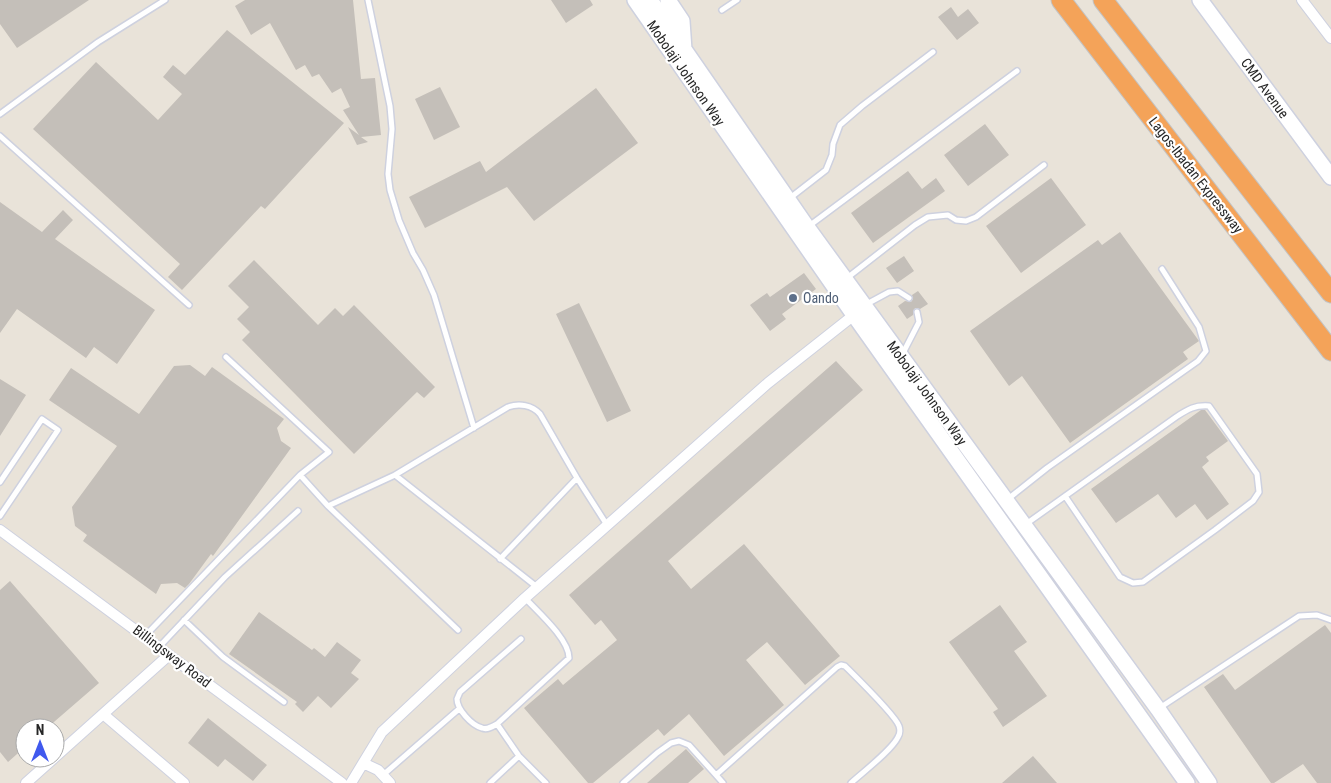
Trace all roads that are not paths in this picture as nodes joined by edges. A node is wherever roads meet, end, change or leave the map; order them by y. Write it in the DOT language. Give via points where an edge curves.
graph roads {
  1 [pos="165,0"];
  2 [pos="368,0"];
  3 [pos="635,0"];
  4 [pos="650,0"];
  5 [pos="668,0"];
  6 [pos="737,0"];
  7 [pos="1062,0"];
  8 [pos="1103,0"];
  9 [pos="1200,0"];
  10 [pos="1302,0"];
  11 [pos="722,10"];
  12 [pos="1331,38"];
  13 [pos="684,50"];
  14 [pos="933,52"];
  15 [pos="1017,71"];
  16 [pos="0,114"];
  17 [pos="0,136"];
  18 [pos="1044,165"];
  19 [pos="1331,177"];
  20 [pos="787,200"];
  21 [pos="806,227"];
  22 [pos="1162,269"];
  23 [pos="845,280"];
  24 [pos="1331,293"];
  25 [pos="909,298"];
  26 [pos="190,305"];
  27 [pos="859,310"];
  28 [pos="917,312"];
  29 [pos="1331,351"];
  30 [pos="226,357"];
  31 [pos="901,358"];
  32 [pos="474,428"];
  33 [pos="300,475"];
  34 [pos="395,475"];
  35 [pos="577,478"];
  36 [pos="0,482"];
  37 [pos="1065,496"];
  38 [pos="1005,501"];
  39 [pos="328,506"];
  40 [pos="298,511"];
  41 [pos="0,516"];
  42 [pos="607,525"];
  43 [pos="1023,526"];
  44 [pos="0,530"];
  45 [pos="500,559"];
  46 [pos="537,588"];
  47 [pos="525,598"];
  48 [pos="184,620"];
  49 [pos="1331,620"];
  50 [pos="458,630"];
  51 [pos="145,636"];
  52 [pos="521,639"];
  53 [pos="159,647"];
  54 [pos="169,655"];
  55 [pos="284,702"];
  56 [pos="459,709"];
  57 [pos="1158,709"];
  58 [pos="103,714"];
  59 [pos="497,724"];
  60 [pos="65,747"];
  61 [pos="519,756"];
  62 [pos="363,763"];
  63 [pos="42,768"];
  64 [pos="716,775"];
  65 [pos="386,779"];
  66 [pos="26,783"];
  67 [pos="184,783"];
  68 [pos="342,783"];
  69 [pos="351,783"];
  70 [pos="490,783"];
  71 [pos="546,783"];
  72 [pos="623,783"];
  73 [pos="723,783"];
  74 [pos="851,783"];
  75 [pos="1188,783"];
  76 [pos="1209,783"];
  1 -- 16 [label="lane" via="98,42"];
  2 -- 32 [label="lane" via="390,106 390,190 409,245 434,295"];
  3 -- 27 [label="street, Mobolaji Johnson Way"];
  4 -- 13 [label="street, Mobolaji Johnson Way"];
  5 -- 13 [label="street" via="682,21"];
  6 -- 11 [label="lane"];
  7 -- 29 [label="highway, Lagos-Ibadan Expressway"];
  8 -- 24 [label="highway"];
  9 -- 19 [label="street, CMD Avenue"];
  10 -- 12 [label="street"];
  13 -- 20 [label="street, Mobolaji Johnson Way"];
  14 -- 20 [label="lane" via="840,126 826,170"];
  15 -- 21 [label="lane"];
  17 -- 26 [label="lane"];
  18 -- 23 [label="lane" via="976,217 966,221 948,215 928,217"];
  20 -- 21 [label="street, Mobolaji Johnson Way"];
  21 -- 23 [label="street, Mobolaji Johnson Way"];
  22 -- 38 [label="lane" via="1198,327 1206,351 1198,361"];
  23 -- 27 [label="street, Mobolaji Johnson Way"];
  25 -- 27 [label="lane" via="898,291 889,292"];
  27 -- 31 [label="street, Mobolaji Johnson Way"];
  27 -- 42 [label="street" via="768,383"];
  27 -- 75 [label="street, Mobolaji Johnson Way"];
  28 -- 31 [label="lane" via="919,322"];
  30 -- 33 [label="lane" via="329,452"];
  31 -- 38 [label="street, Mobolaji Johnson Way"];
  32 -- 34 [label="lane"];
  32 -- 35 [label="lane" via="515,404 524,405 540,414"];
  33 -- 39 [label="lane"];
  33 -- 51 [label="lane"];
  34 -- 39 [label="lane"];
  34 -- 45 [label="lane"];
  35 -- 42 [label="lane"];
  35 -- 45 [label="lane"];
  36 -- 41 [label="lane" via="42,419 58,430"];
  37 -- 37 [label="lane" via="1197,405 1209,406 1257,474 1259,492 1253,501 1200,541 1143,582 1133,583 1120,576"];
  37 -- 43 [label="lane"];
  38 -- 43 [label="street, Mobolaji Johnson Way"];
  39 -- 50 [label="lane"];
  40 -- 48 [label="lane" via="225,577"];
  42 -- 46 [label="street"];
  43 -- 57 [label="street, Mobolaji Johnson Way"];
  44 -- 51 [label="street, Billingsway Road"];
  45 -- 46 [label="lane"];
  46 -- 47 [label="street"];
  47 -- 59 [label="lane" via="561,638 569,658"];
  47 -- 62 [label="street" via="382,732"];
  48 -- 53 [label="lane"];
  48 -- 55 [label="lane" via="223,657"];
  49 -- 57 [label="lane" via="1317,615 1299,616"];
  51 -- 53 [label="street, Billingsway Road"];
  52 -- 56 [label="lane" via="460,692 456,699"];
  53 -- 54 [label="street, Billingsway Road"];
  54 -- 58 [label="street"];
  54 -- 68 [label="street, Billingsway Road"];
  56 -- 59 [label="lane" via="476,726 488,729"];
  56 -- 65 [label="lane"];
  57 -- 76 [label="street, Mobolaji Johnson Way"];
  58 -- 60 [label="street"];
  58 -- 67 [label="street"];
  59 -- 61 [label="lane"];
  61 -- 70 [label="lane"];
  61 -- 71 [label="lane"];
  62 -- 65 [label="street" via="378,770"];
  62 -- 69 [label="street"];
  63 -- 66 [label="street"];
  64 -- 72 [label="lane" via="690,744 679,741 657,753"];
  64 -- 73 [label="lane"];
  64 -- 74 [label="lane" via="841,665 890,713 899,724 900,731 890,748"];
}
